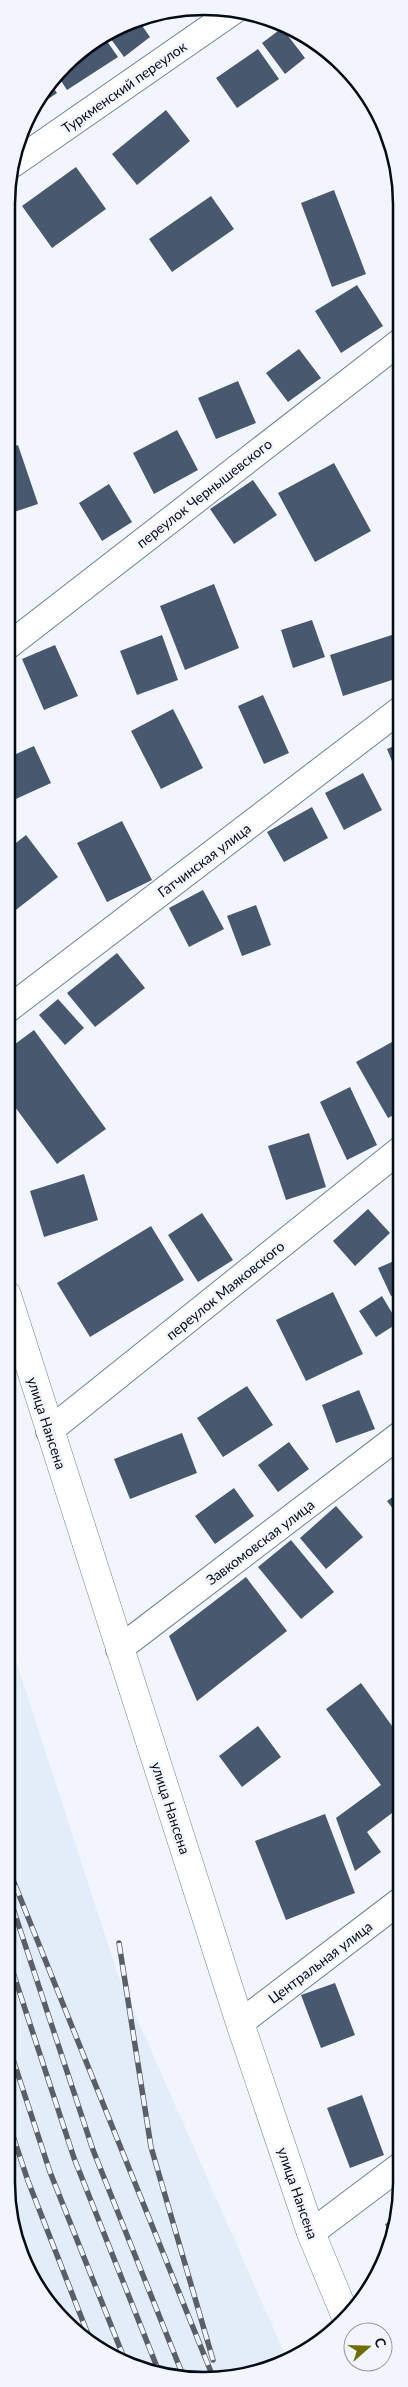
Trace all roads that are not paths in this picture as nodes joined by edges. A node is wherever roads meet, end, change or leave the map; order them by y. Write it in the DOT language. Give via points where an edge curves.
graph roads {
  1 [pos="226,16"];
  2 [pos="20,159"];
  3 [pos="393,347"];
  4 [pos="15,641"];
  5 [pos="393,715"];
  6 [pos="15,1004"];
  7 [pos="393,1155"];
  8 [pos="15,1321"];
  9 [pos="49,1431"];
  10 [pos="393,1439"];
  11 [pos="119,1649"];
  12 [pos="393,1906"];
  13 [pos="240,2023"];
  14 [pos="393,2171"];
  15 [pos="312,2233"];
  16 [pos="343,2311"];
  1 -- 2 [label="street, Туркменский переулок"];
  3 -- 4 [label="street, переулок Чернышевского"];
  5 -- 6 [label="street, Гатчинская улица"];
  7 -- 9 [label="street, переулок Маяковского"];
  8 -- 9 [label="main road, улица Нансена"];
  9 -- 11 [label="main road, улица Нансена"];
  10 -- 11 [label="street, Завкомовская улица"];
  11 -- 13 [label="main road, улица Нансена"];
  12 -- 13 [label="street, Центральная улица"];
  13 -- 15 [label="main road, улица Нансена"];
  14 -- 15 [label="street"];
  15 -- 16 [label="main road, улица Нансена"];
}
